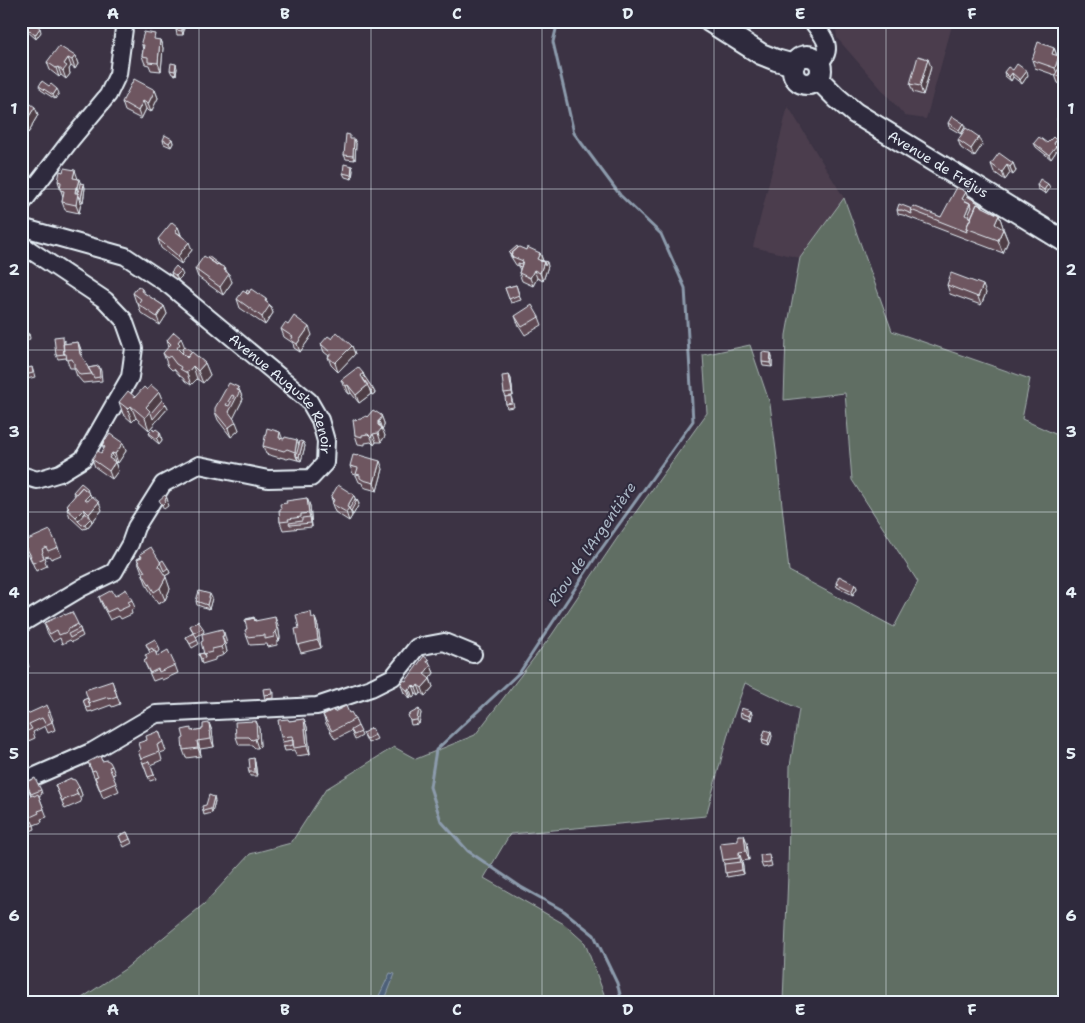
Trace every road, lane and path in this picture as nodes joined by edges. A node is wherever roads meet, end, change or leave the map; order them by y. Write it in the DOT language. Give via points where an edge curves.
graph roads {
  1 [pos="125,21"];
  2 [pos="709,21"];
  3 [pos="812,21"];
  4 [pos="818,71"];
  5 [pos="21,204"];
  6 [pos="21,230"];
  7 [pos="1064,241"];
  8 [pos="21,244"];
  9 [pos="21,475"];
  10 [pos="21,624"];
  11 [pos="473,654"];
  12 [pos="21,781"];
  1 -- 5 [label="street" via="118,74 108,95"];
  2 -- 4 [label="main road" via="776,60 794,65 803,57 814,58"];
  3 -- 4 [label="street" via="827,44 827,52"];
  4 -- 7 [label="main road, Avenue de Fréjus" via="837,98 855,112"];
  6 -- 10 [label="street, Avenue Auguste Renoir" via="124,256 170,286 309,401 320,420 326,441 325,463 311,478 268,479 199,465 162,484 114,572"];
  8 -- 9 [label="street" via="105,300 124,320 134,348 130,377 83,459 60,473 37,480"];
  11 -- 12 [label="street" via="444,642 417,647 393,677 371,688 316,706 156,714 92,750"];
}
